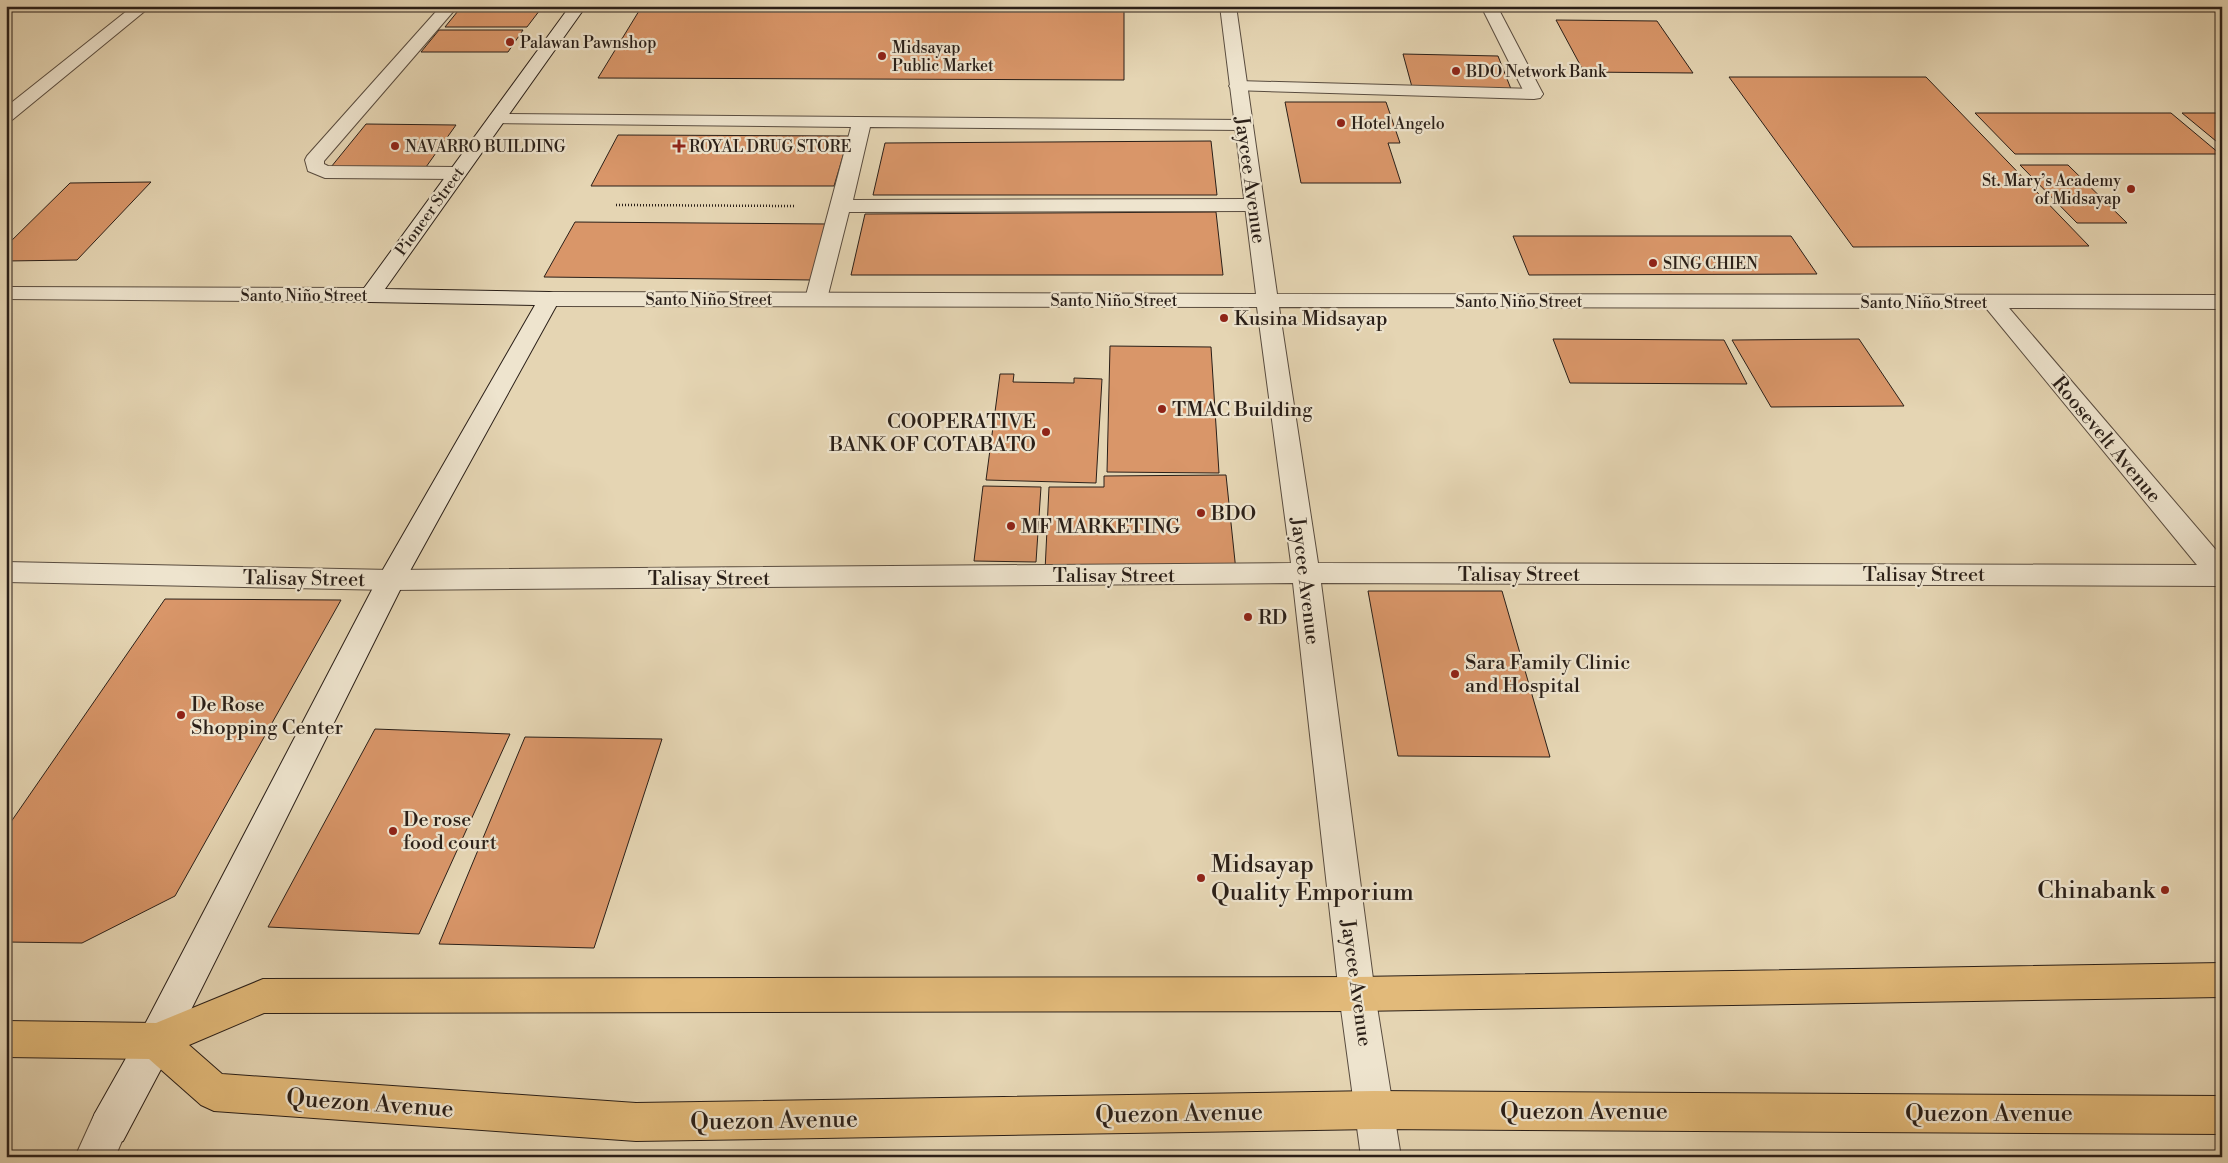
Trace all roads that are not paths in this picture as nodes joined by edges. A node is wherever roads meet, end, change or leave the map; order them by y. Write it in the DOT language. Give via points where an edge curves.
graph roads {
  1 [pos="143,6"];
  2 [pos="450,6"];
  3 [pos="578,6"];
  4 [pos="1228,6"];
  5 [pos="1490,6"];
  6 [pos="1238,86"];
  7 [pos="6,116"];
  8 [pos="496,119"];
  9 [pos="862,122"];
  10 [pos="1243,125"];
  11 [pos="456,174"];
  12 [pos="1254,205"];
  13 [pos="6,293"];
  14 [pos="370,295"];
  15 [pos="549,299"];
  16 [pos="816,299"];
  17 [pos="1267,300"];
  18 [pos="1992,302"];
  19 [pos="2222,302"];
  20 [pos="6,572"];
  21 [pos="1306,573"];
  22 [pos="2221,575"];
  23 [pos="391,580"];
  24 [pos="2222,980"];
  25 [pos="1357,994"];
  26 [pos="6,1039"];
  27 [pos="156,1042"];
  28 [pos="1374,1110"];
  29 [pos="2222,1115"];
  30 [pos="101,1142"];
  31 [pos="1381,1157"];
  1 -- 7 [label="street"];
  2 -- 11 [label="street" via="314,160 315,167 325,172"];
  3 -- 8 [label="street, Pioneer Street"];
  4 -- 6 [label="street, Jaycee Avenue"];
  5 -- 6 [label="street" via="1534,94"];
  6 -- 10 [label="street, Jaycee Avenue"];
  8 -- 9 [label="street"];
  8 -- 11 [label="street, Pioneer Street"];
  9 -- 10 [label="street"];
  9 -- 12 [label="street" via="842,206"];
  9 -- 16 [label="street"];
  10 -- 12 [label="street, Jaycee Avenue"];
  11 -- 14 [label="street, Pioneer Street"];
  12 -- 17 [label="street, Jaycee Avenue"];
  13 -- 14 [label="street, Santo Niño Street"];
  14 -- 15 [label="street, Santo Niño Street"];
  15 -- 16 [label="street, Santo Niño Street"];
  15 -- 23 [label="street"];
  16 -- 17 [label="street, Santo Niño Street"];
  17 -- 18 [label="street, Santo Niño Street"];
  17 -- 21 [label="street, Jaycee Avenue"];
  18 -- 19 [label="street, Santo Niño Street"];
  18 -- 22 [label="street, Roosevelt Avenue"];
  20 -- 23 [label="street, Talisay Street"];
  21 -- 22 [label="street, Talisay Street"];
  21 -- 23 [label="street, Talisay Street"];
  21 -- 25 [label="street, Jaycee Avenue"];
  23 -- 27 [label="street"];
  24 -- 25 [label="main road"];
  25 -- 27 [label="main road" via="263,996"];
  25 -- 28 [label="street, Jaycee Avenue"];
  26 -- 27 [label="main road"];
  27 -- 28 [label="main road, Quezon Avenue" via="214,1092 636,1122"];
  27 -- 30 [label="street"];
  28 -- 29 [label="main road, Quezon Avenue"];
  28 -- 31 [label="street, Jaycee Avenue"];
}
